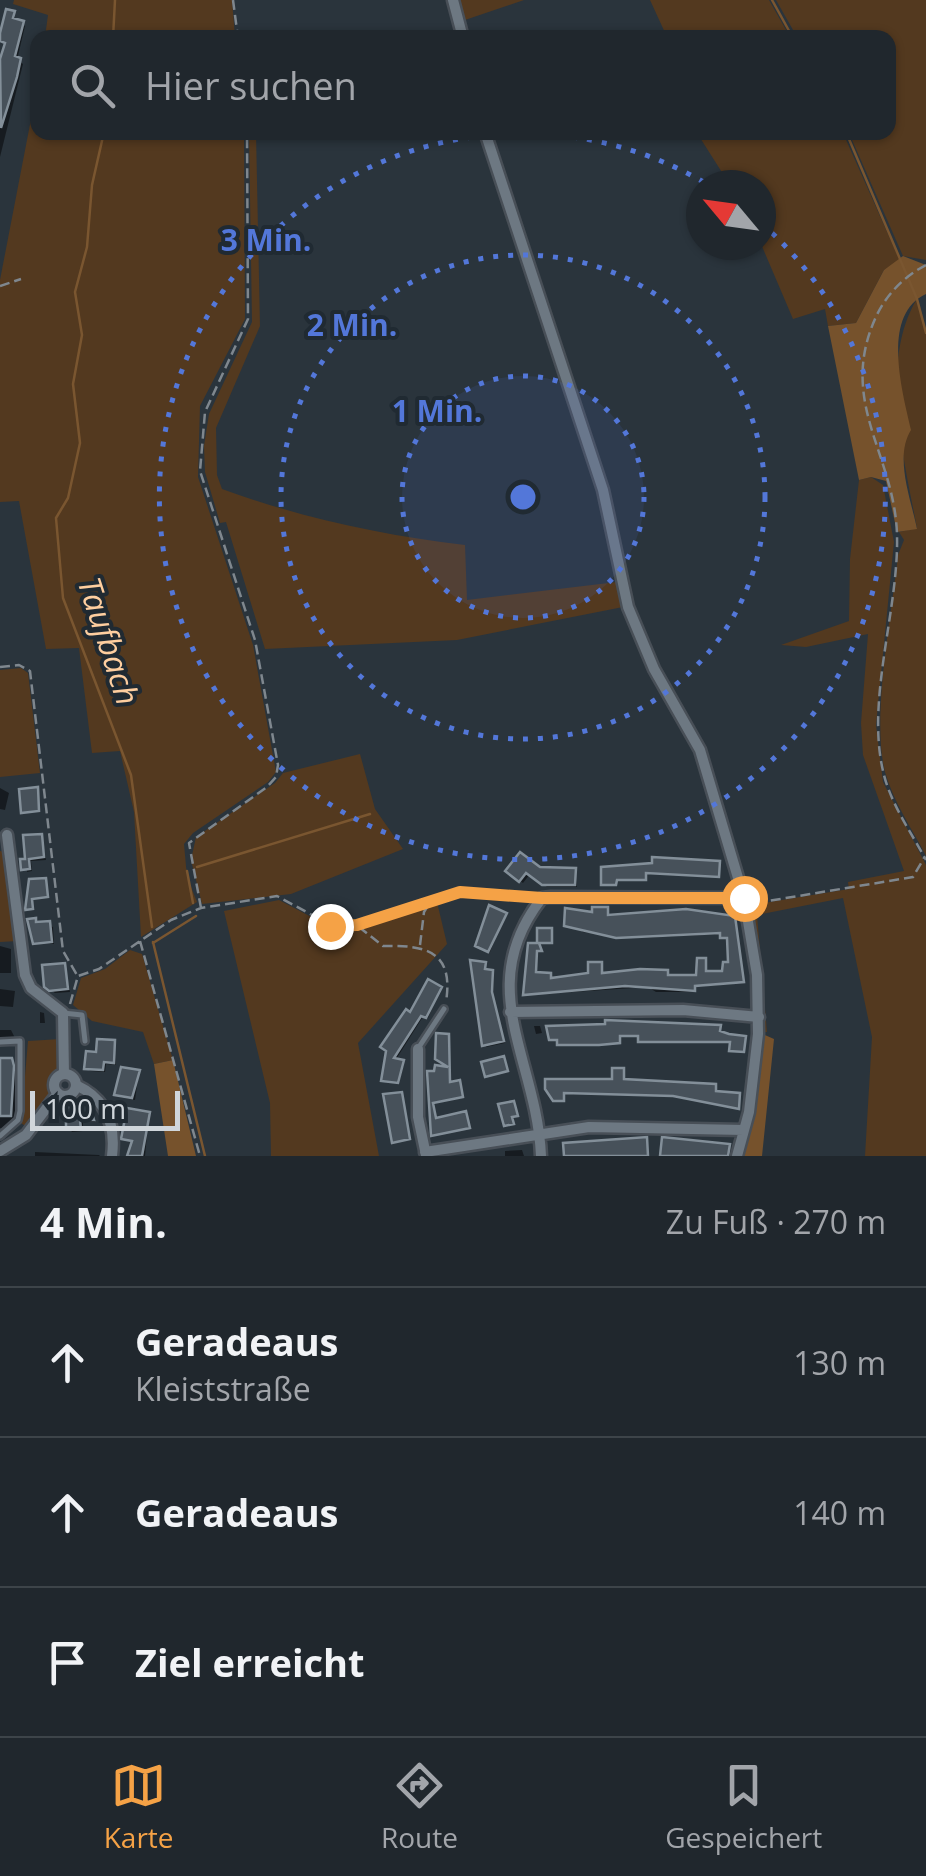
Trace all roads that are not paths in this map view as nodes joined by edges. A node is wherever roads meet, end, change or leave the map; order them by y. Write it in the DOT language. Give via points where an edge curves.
graph roads {
  1 [pos="453,0"];
  2 [pos="461,30"];
  3 [pos="489,140"];
  4 [pos="8,836"];
  5 [pos="744,902"];
  6 [pos="444,1008"];
  7 [pos="510,1012"];
  8 [pos="63,1013"];
  9 [pos="758,1017"];
  10 [pos="85,1041"];
  11 [pos="0,1042"];
  12 [pos="418,1049"];
  13 [pos="64,1074"];
  14 [pos="76,1085"];
  15 [pos="58,1094"];
  16 [pos="744,1130"];
  17 [pos="540,1131"];
  18 [pos="0,1136"];
  19 [pos="0,1151"];
  20 [pos="426,1154"];
  21 [pos="112,1156"];
  22 [pos="541,1156"];
  23 [pos="737,1156"];
  1 -- 2 [label="street"];
  3 -- 5 [label="street" via="603,490 628,607 700,750"];
  4 -- 8 [label="street" via="24,975"];
  5 -- 7 [label="street" via="542,898 510,957"];
  5 -- 9 [label="street"];
  6 -- 12 [label="lane"];
  7 -- 9 [label="street" via="683,1010"];
  7 -- 17 [label="street"];
  8 -- 10 [label="lane" via="82,1015"];
  8 -- 13 [label="street"];
  9 -- 16 [label="street"];
  11 -- 18 [label="lane" via="20,1042 20,1111"];
  12 -- 20 [label="street" via="418,1117"];
  13 -- 14 [label="street"];
  13 -- 15 [label="street" via="54,1083"];
  14 -- 15 [label="street" via="70,1094"];
  14 -- 21 [label="street" via="100,1099 112,1124"];
  15 -- 19 [label="street" via="26,1135"];
  16 -- 17 [label="street" via="673,1125"];
  16 -- 23 [label="street"];
  17 -- 20 [label="street"];
  17 -- 22 [label="street"];
}
